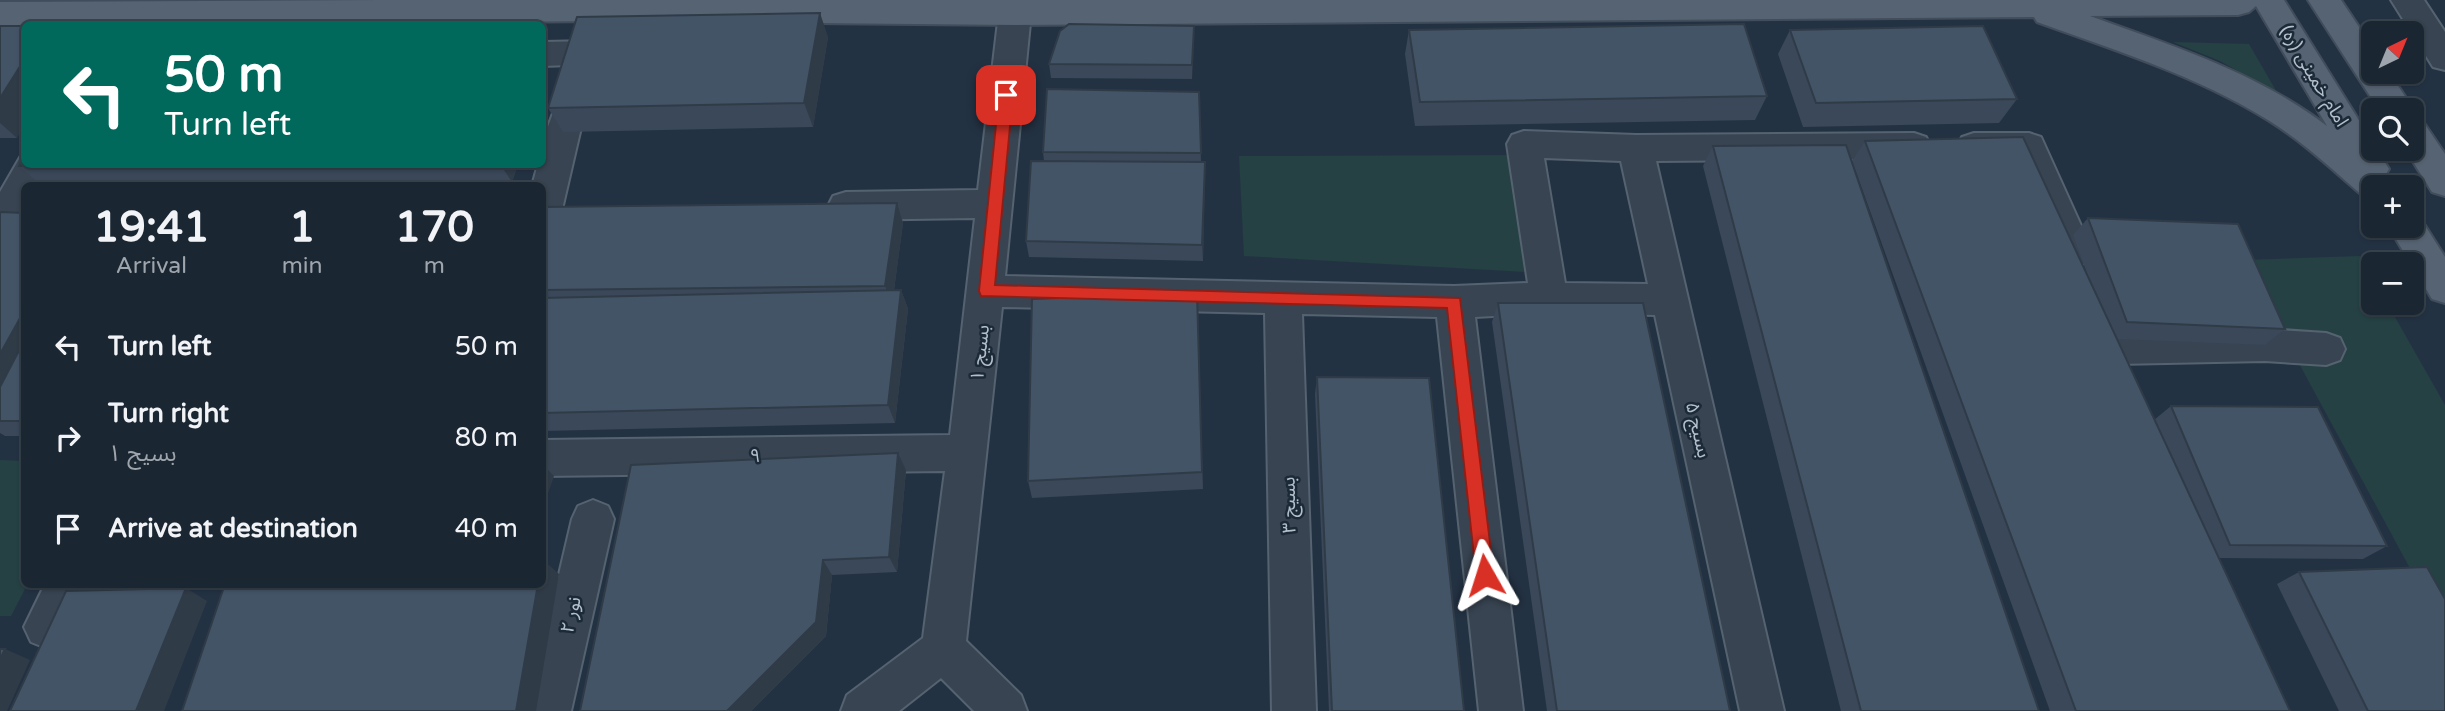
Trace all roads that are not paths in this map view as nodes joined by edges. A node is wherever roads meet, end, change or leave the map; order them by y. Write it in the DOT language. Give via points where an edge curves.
graph roads {
  1 [pos="2243,0"];
  2 [pos="2268,0"];
  3 [pos="2324,0"];
  4 [pos="2407,0"];
  5 [pos="2023,5"];
  6 [pos="1015,13"];
  7 [pos="0,14"];
  8 [pos="546,54"];
  9 [pos="2445,58"];
  10 [pos="2389,98"];
  11 [pos="1636,148"];
  12 [pos="2424,150"];
  13 [pos="2364,175"];
  14 [pos="2372,175"];
  15 [pos="2445,182"];
  16 [pos="21,187"];
  17 [pos="993,204"];
  18 [pos="817,206"];
  19 [pos="551,212"];
  20 [pos="0,224"];
  21 [pos="21,224"];
  22 [pos="2414,238"];
  23 [pos="2445,288"];
  24 [pos="986,291"];
  25 [pos="1283,298"];
  26 [pos="1549,298"];
  27 [pos="1669,300"];
  28 [pos="1454,302"];
  29 [pos="2116,348"];
  30 [pos="2326,349"];
  31 [pos="2135,384"];
  32 [pos="968,453"];
  33 [pos="546,458"];
  34 [pos="593,519"];
  35 [pos="65,588"];
  36 [pos="46,627"];
  37 [pos="943,649"];
  38 [pos="549,711"];
  39 [pos="863,711"];
  40 [pos="1005,711"];
  41 [pos="1294,711"];
  42 [pos="1501,711"];
  43 [pos="1762,711"];
  1 -- 5 [label="main road" via="2238,4"];
  2 -- 14 [label="main road, امام خمینی (ره)"];
  3 -- 10 [label="main road"];
  4 -- 9 [label="street"];
  5 -- 6 [label="main road"];
  5 -- 13 [label="main road" via="2141,47 2268,104"];
  6 -- 7 [label="main road"];
  6 -- 17 [label="street, بسیج ۱"];
  8 -- 19 [label="street" via="592,53 563,132"];
  11 -- 26 [label="street" via="1524,144"];
  11 -- 27 [label="street, بسیج ۵"];
  11 -- 29 [label="street" via="2029,146"];
  12 -- 15 [label="main road"];
  16 -- 20 [label="street"];
  17 -- 18 [label="street"];
  17 -- 24 [label="street, بسیج ۱"];
  20 -- 21 [label="street"];
  22 -- 23 [label="main road"];
  24 -- 25 [label="street"];
  24 -- 32 [label="street, بسیج ۱"];
  25 -- 28 [label="street"];
  25 -- 41 [label="street, بسیج ۳"];
  26 -- 27 [label="street"];
  26 -- 28 [label="street"];
  27 -- 43 [label="street, بسیج ۵"];
  28 -- 42 [label="street"];
  29 -- 30 [label="street" via="2265,345"];
  29 -- 31 [label="street"];
  32 -- 33 [label="street, ۹"];
  32 -- 37 [label="street, بسیج ۱"];
  34 -- 38 [label="street, نور ۲"];
  35 -- 36 [label="street"];
  37 -- 39 [label="street"];
  37 -- 40 [label="street"];
}
